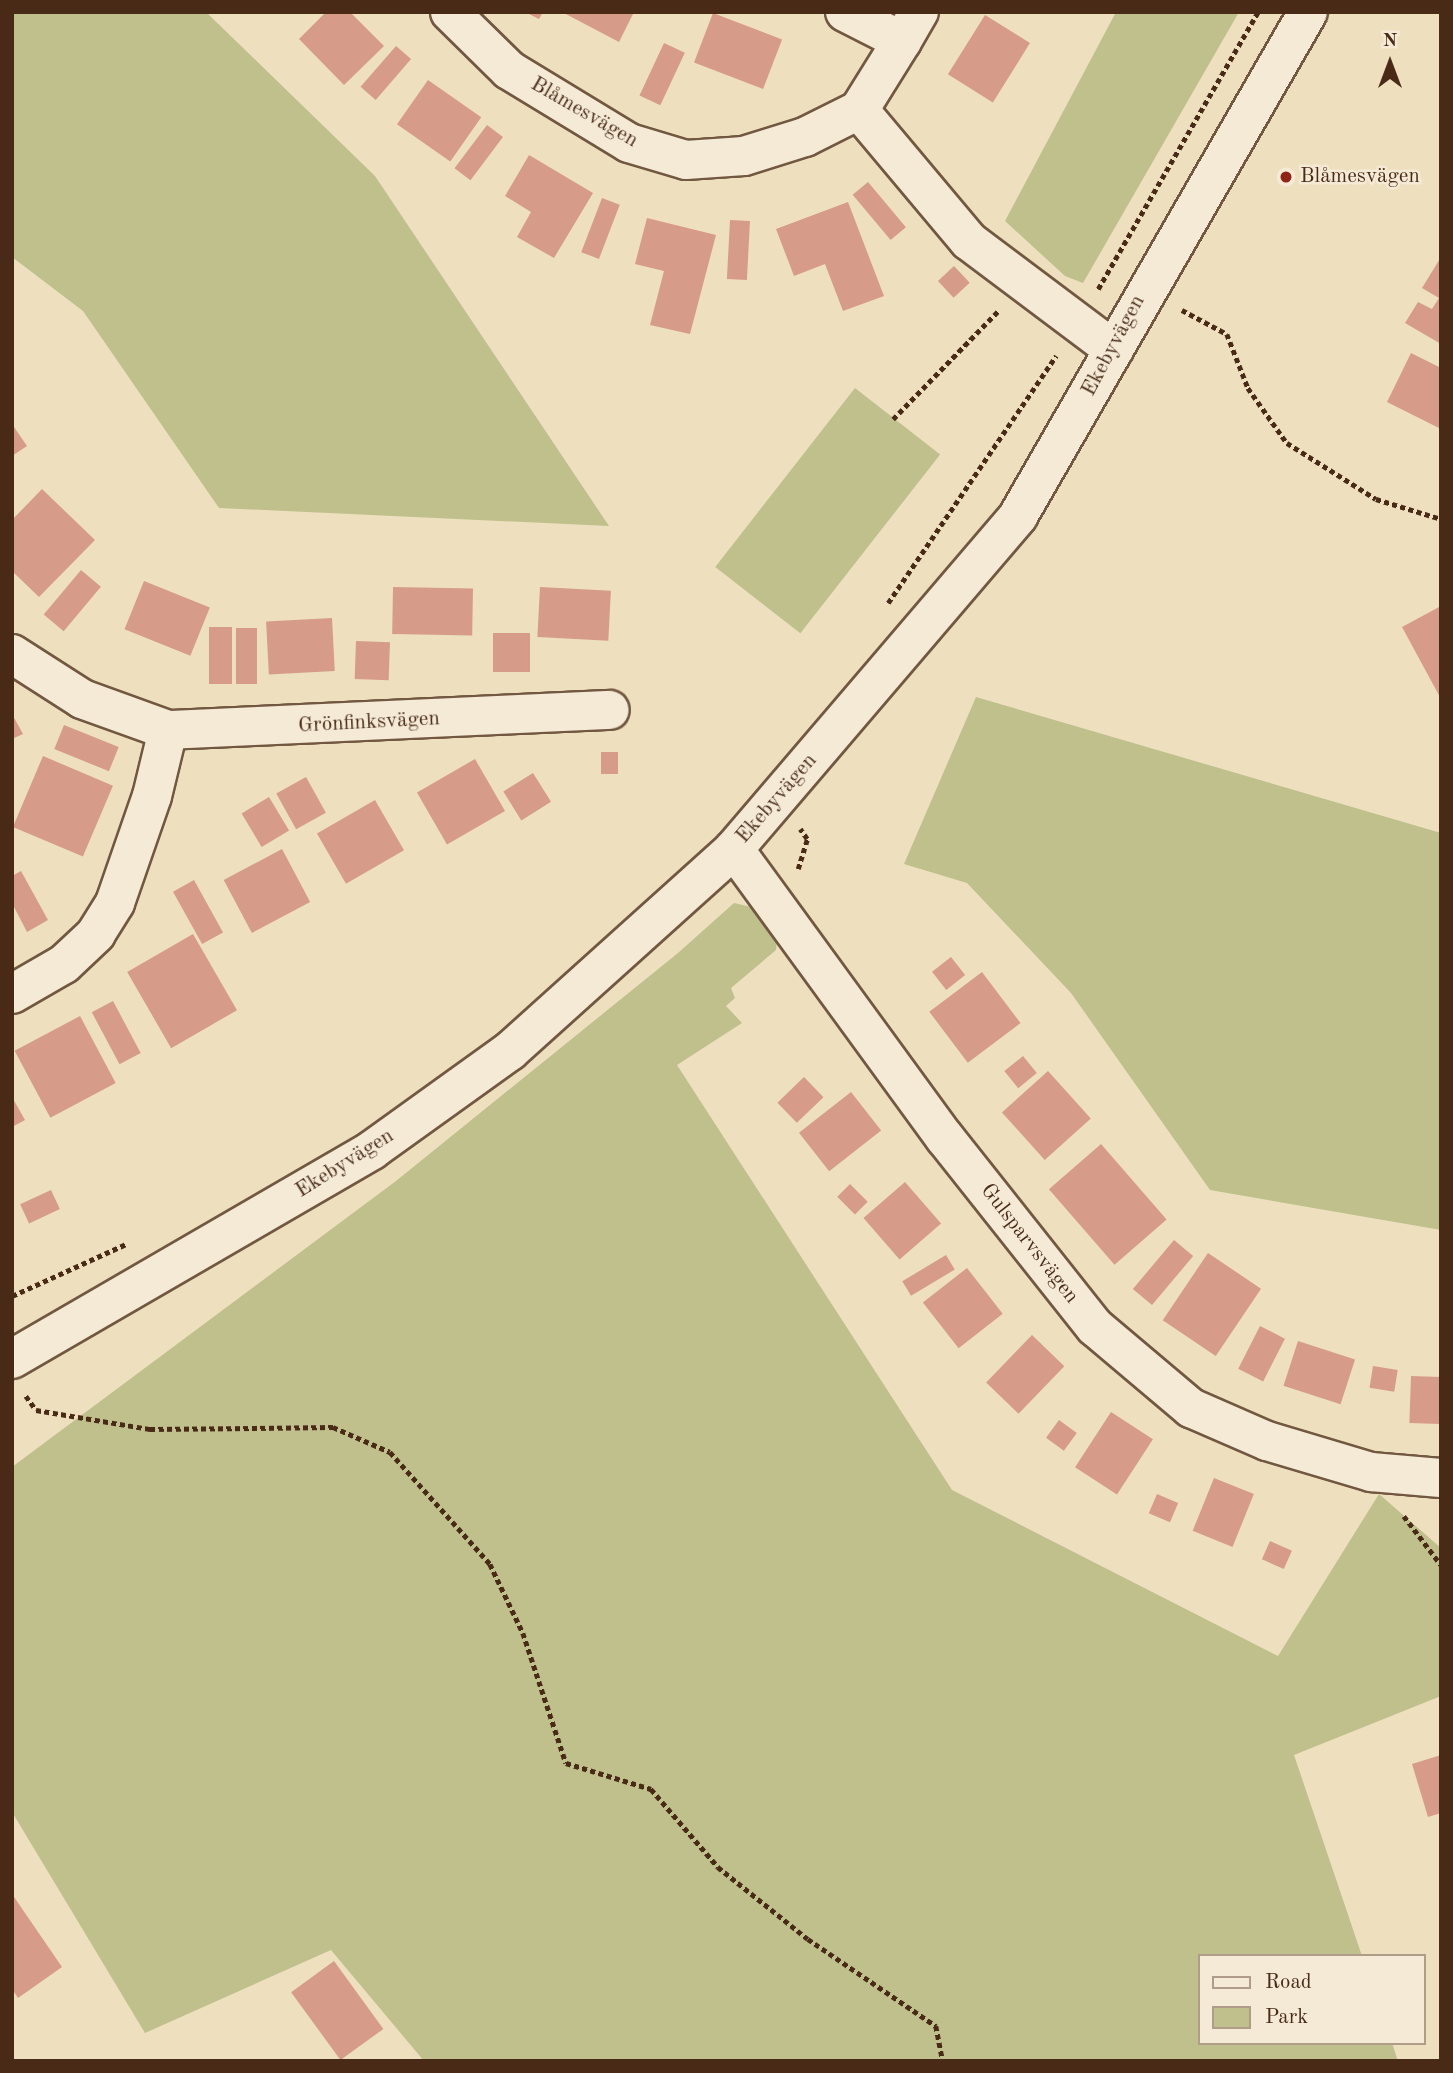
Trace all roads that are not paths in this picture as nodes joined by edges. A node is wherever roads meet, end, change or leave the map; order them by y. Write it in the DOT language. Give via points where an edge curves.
graph roads {
  1 [pos="450,12"];
  2 [pos="845,12"];
  3 [pos="1308,12"];
  4 [pos="911,27"];
  5 [pos="859,110"];
  6 [pos="1114,350"];
  7 [pos="12,654"];
  8 [pos="610,710"];
  9 [pos="169,730"];
  10 [pos="734,849"];
  11 [pos="12,994"];
  12 [pos="16,1374"];
  13 [pos="1441,1478"];
  1 -- 5 [label="street, Blåmesvägen" via="509,70 629,143 686,160 744,156 805,137"];
  2 -- 4 [label="street"];
  3 -- 6 [label="street, Ekebyvägen"];
  4 -- 5 [label="street"];
  5 -- 6 [label="street" via="969,240"];
  6 -- 10 [label="street, Ekebyvägen" via="1017,516"];
  7 -- 9 [label="street, Grönfinksvägen" via="82,699"];
  8 -- 9 [label="street, Grönfinksvägen" via="569,724"];
  9 -- 11 [label="street" via="116,903 96,934 64,964"];
  10 -- 12 [label="street, Ekebyvägen" via="510,1051 372,1150"];
  10 -- 13 [label="street, Gulsparvsvägen" via="945,1138 1095,1327 1191,1408 1267,1441 1371,1472"];
}
